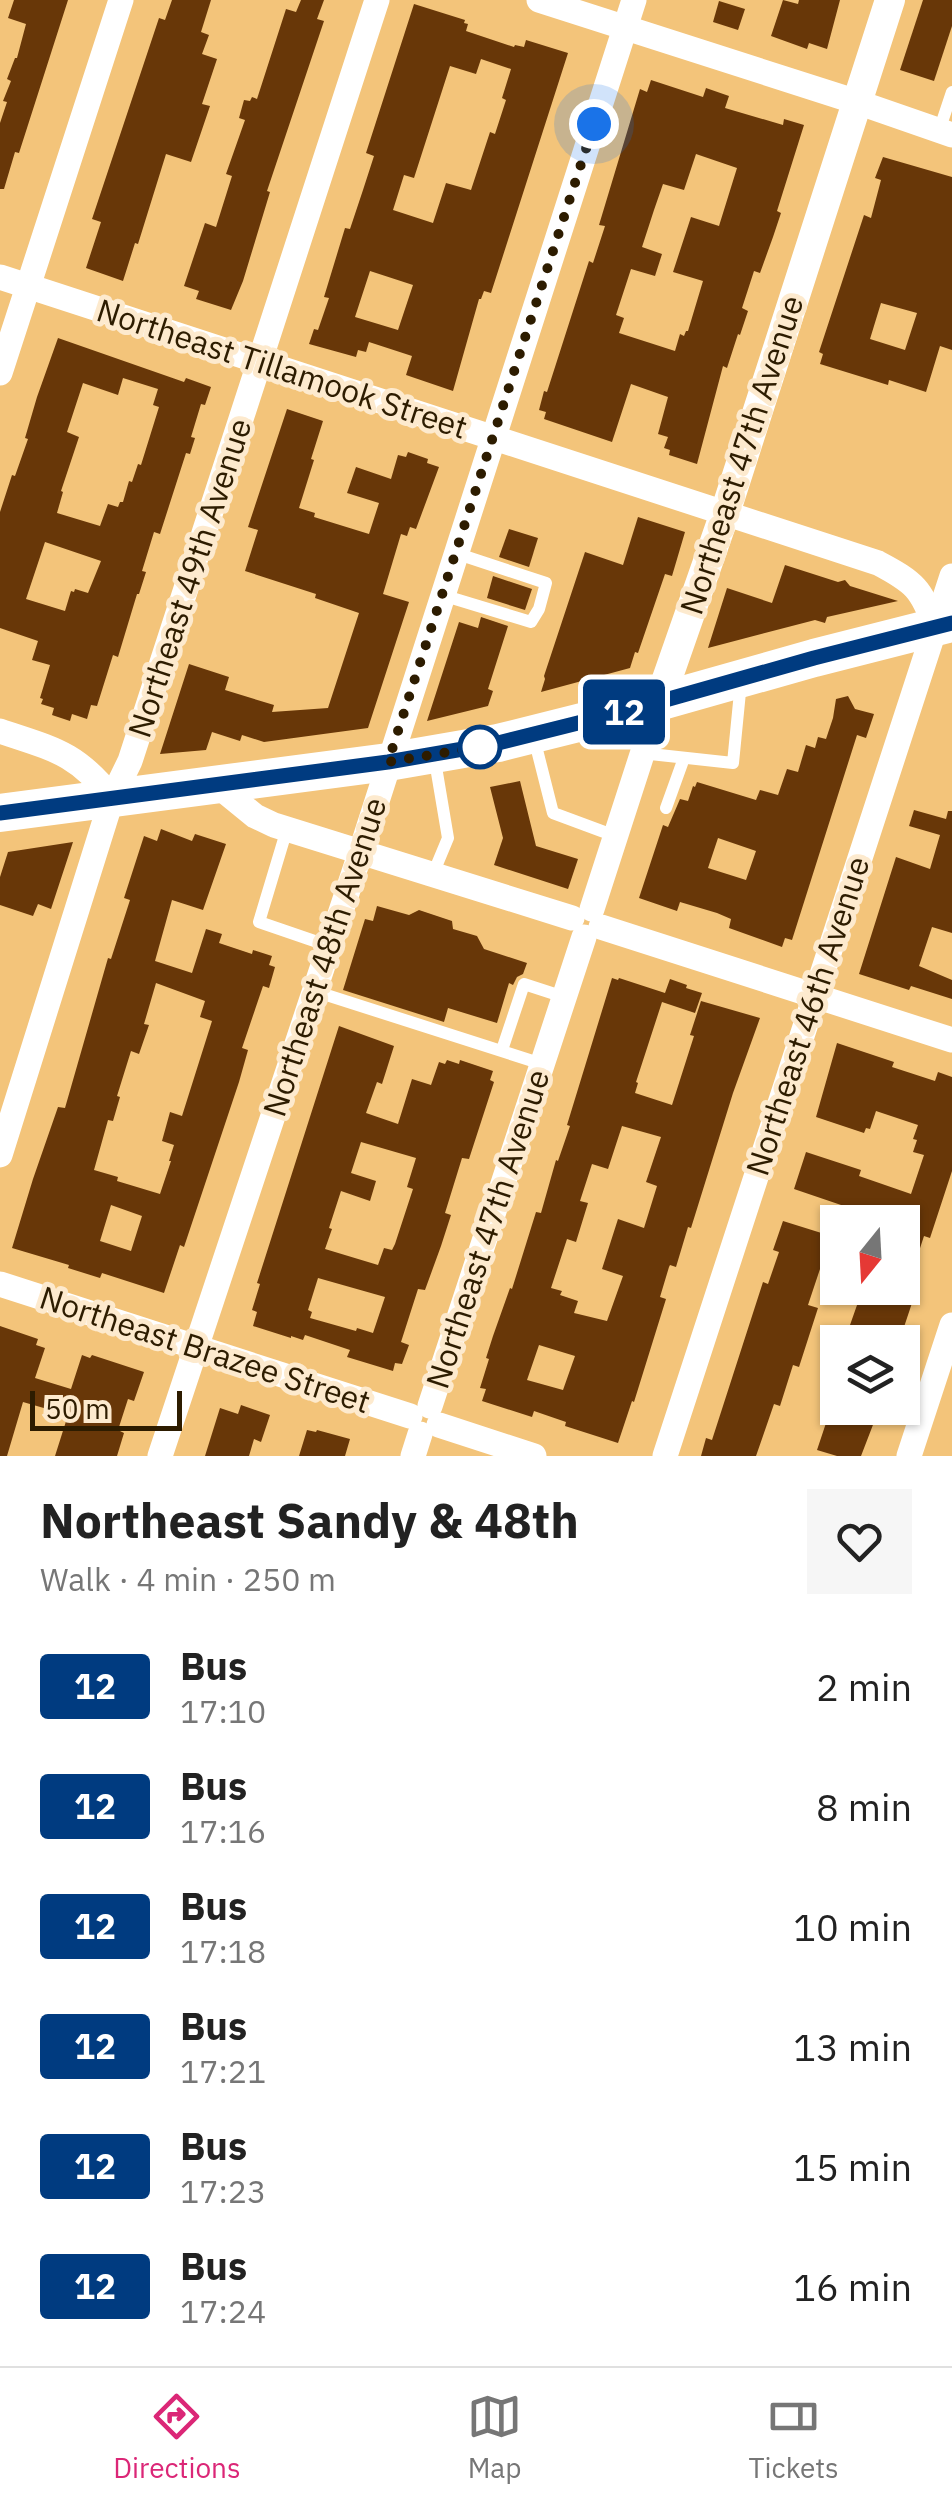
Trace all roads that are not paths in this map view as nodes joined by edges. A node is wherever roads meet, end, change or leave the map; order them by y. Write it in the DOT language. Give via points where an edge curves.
graph roads {
  1 [pos="121,0"];
  2 [pos="377,0"];
  3 [pos="539,0"];
  4 [pos="634,0"];
  5 [pos="890,0"];
  6 [pos="625,28"];
  7 [pos="952,92"];
  8 [pos="858,102"];
  9 [pos="946,133"];
  10 [pos="0,277"];
  11 [pos="28,286"];
  12 [pos="260,363"];
  13 [pos="0,373"];
  14 [pos="492,438"];
  15 [pos="726,513"];
  16 [pos="455,554"];
  17 [pos="952,576"];
  18 [pos="442,595"];
  19 [pos="944,625"];
  20 [pos="741,680"];
  21 [pos="659,702"];
  22 [pos="0,732"];
  23 [pos="534,734"];
  24 [pos="434,754"];
  25 [pos="640,754"];
  26 [pos="684,758"];
  27 [pos="388,762"];
  28 [pos="216,785"];
  29 [pos="112,798"];
  30 [pos="666,808"];
  31 [pos="0,813"];
  32 [pos="288,830"];
  33 [pos="615,836"];
  34 [pos="361,850"];
  35 [pos="434,874"];
  36 [pos="587,923"];
  37 [pos="329,946"];
  38 [pos="314,990"];
  39 [pos="814,995"];
  40 [pos="564,997"];
  41 [pos="952,1040"];
  42 [pos="502,1050"];
  43 [pos="542,1064"];
  44 [pos="0,1155"];
  45 [pos="0,1284"];
  46 [pos="952,1325"];
  47 [pos="196,1346"];
  48 [pos="422,1428"];
  49 [pos="160,1456"];
  50 [pos="534,1456"];
  51 [pos="665,1456"];
  52 [pos="910,1456"];
  1 -- 11 [label="street"];
  2 -- 12 [label="street, Northeast 49th Avenue"];
  3 -- 6 [label="street"];
  4 -- 6 [label="street, Northeast 48th Avenue"];
  5 -- 8 [label="street, Northeast 47th Avenue"];
  6 -- 8 [label="street"];
  6 -- 14 [label="street, Northeast 48th Avenue"];
  7 -- 9 [label="lane"];
  8 -- 9 [label="street"];
  8 -- 15 [label="street, Northeast 47th Avenue"];
  10 -- 11 [label="street, Northeast Tillamook Street"];
  11 -- 12 [label="street, Northeast Tillamook Street"];
  11 -- 13 [label="street"];
  12 -- 14 [label="street, Northeast Tillamook Street"];
  12 -- 29 [label="street, Northeast 49th Avenue" via="130,762"];
  14 -- 15 [label="street, Northeast Tillamook Street"];
  14 -- 16 [label="street, Northeast 48th Avenue"];
  15 -- 19 [label="street, Northeast Tillamook Street" via="889,568 917,588"];
  15 -- 21 [label="street, Northeast 47th Avenue"];
  16 -- 18 [label="street, Northeast 48th Avenue"];
  16 -- 18 [label="lane" via="546,583 539,609 531,622"];
  17 -- 19 [label="street, Northeast 46th Avenue"];
  18 -- 27 [label="street, Northeast 48th Avenue"];
  19 -- 20 [label="main road"];
  19 -- 39 [label="street, Northeast 46th Avenue"];
  20 -- 21 [label="main road"];
  20 -- 26 [label="lane" via="733,763"];
  21 -- 23 [label="main road"];
  21 -- 25 [label="street, Northeast 47th Avenue"];
  22 -- 29 [label="street" via="80,763"];
  23 -- 24 [label="main road"];
  23 -- 33 [label="lane" via="554,813"];
  24 -- 27 [label="main road"];
  24 -- 35 [label="lane" via="448,838"];
  25 -- 26 [label="lane"];
  25 -- 33 [label="street, Northeast 47th Avenue"];
  26 -- 30 [label="lane"];
  27 -- 28 [label="main road"];
  27 -- 34 [label="street, Northeast 48th Avenue"];
  28 -- 29 [label="main road"];
  28 -- 32 [label="street" via="255,816"];
  29 -- 31 [label="main road"];
  29 -- 44 [label="street, Northeast 49th Avenue"];
  32 -- 34 [label="street"];
  32 -- 37 [label="lane" via="259,922"];
  33 -- 36 [label="street, Northeast 47th Avenue"];
  34 -- 35 [label="street"];
  34 -- 37 [label="street, Northeast 48th Avenue"];
  35 -- 36 [label="street"];
  36 -- 39 [label="street"];
  36 -- 40 [label="street, Northeast 47th Avenue"];
  37 -- 38 [label="street, Northeast 48th Avenue"];
  38 -- 42 [label="lane"];
  38 -- 47 [label="street, Northeast 48th Avenue"];
  39 -- 41 [label="street"];
  39 -- 51 [label="street, Northeast 46th Avenue"];
  40 -- 42 [label="lane" via="524,984"];
  40 -- 43 [label="street, Northeast 47th Avenue"];
  42 -- 43 [label="lane"];
  43 -- 48 [label="street, Northeast 47th Avenue"];
  45 -- 47 [label="street, Northeast Brazee Street"];
  46 -- 52 [label="street"];
  47 -- 48 [label="street, Northeast Brazee Street"];
  47 -- 49 [label="street, Northeast 48th Avenue"];
  48 -- 50 [label="street, Northeast Brazee Street"];
}
